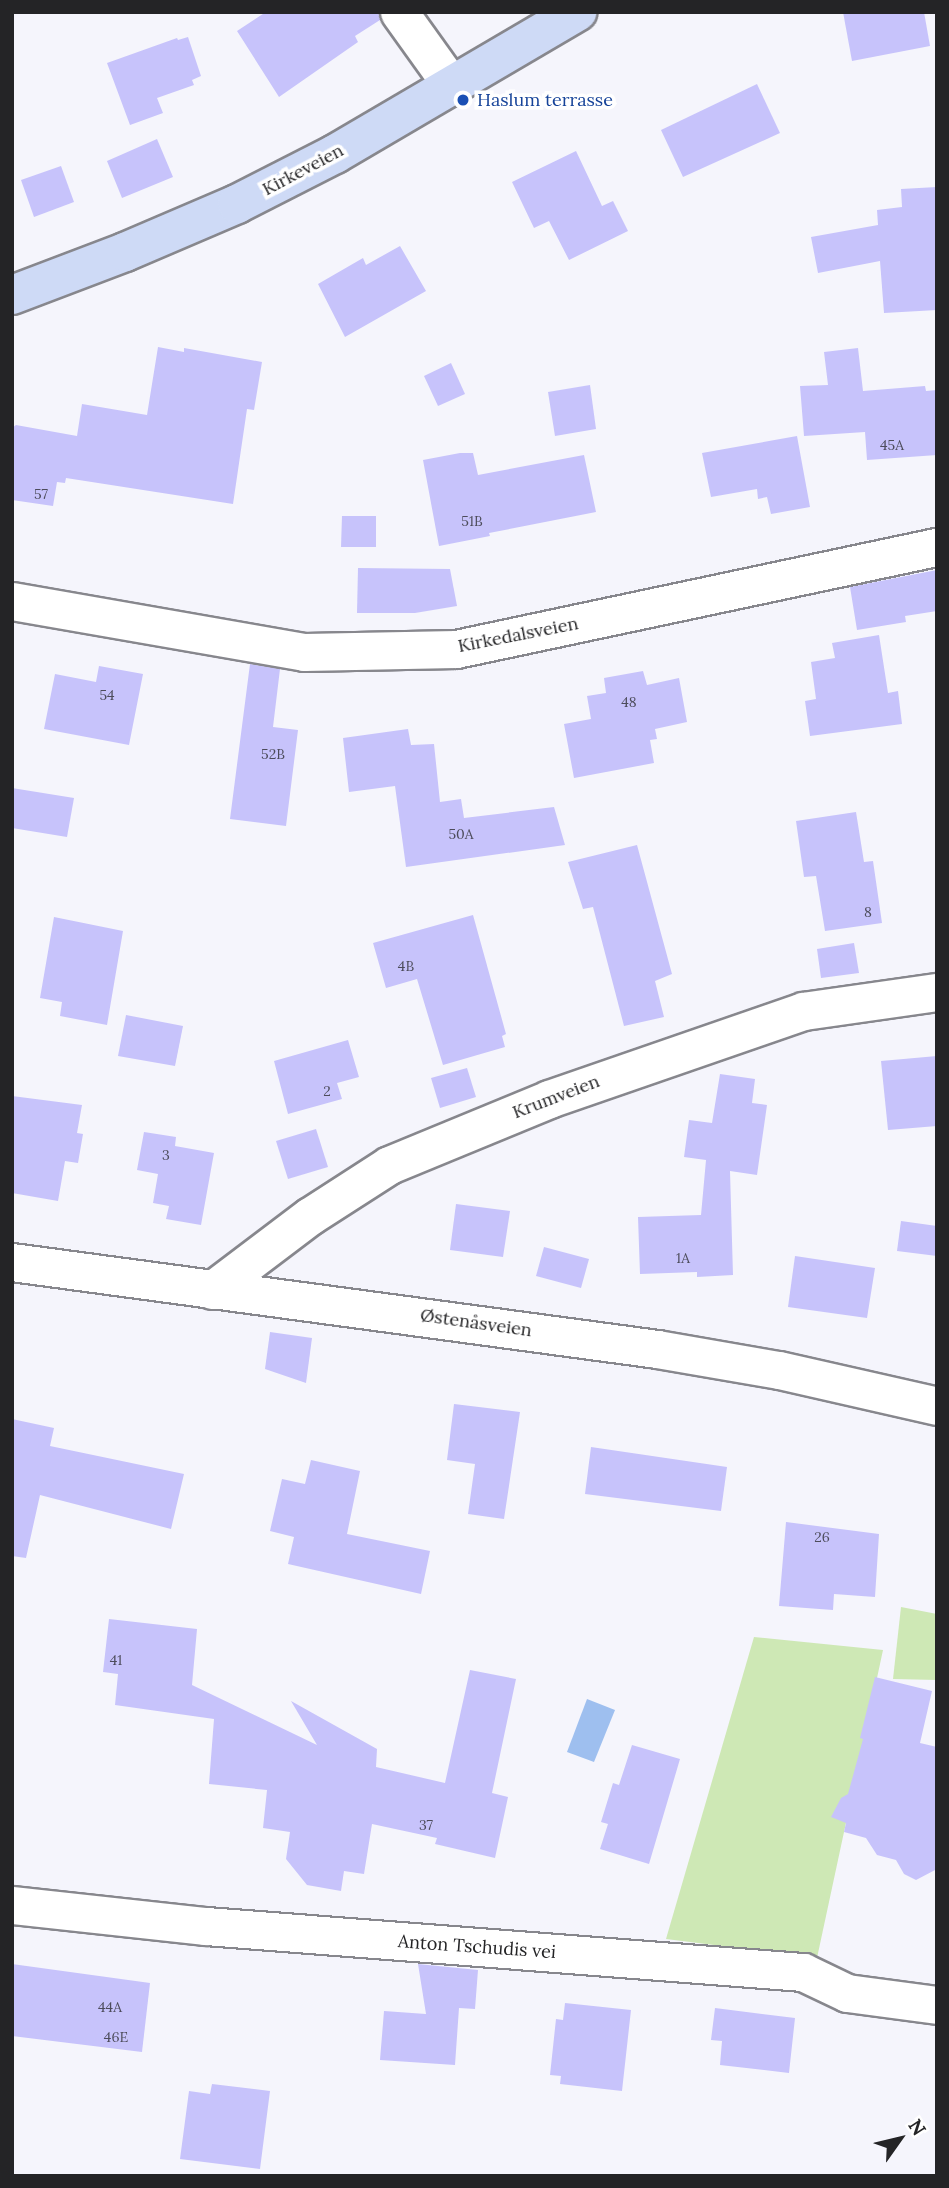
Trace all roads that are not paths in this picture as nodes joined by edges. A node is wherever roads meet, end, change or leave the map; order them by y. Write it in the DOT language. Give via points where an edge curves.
graph roads {
  1 [pos="399,12"];
  2 [pos="577,12"];
  3 [pos="452,86"];
  4 [pos="12,295"];
  5 [pos="937,547"];
  6 [pos="12,601"];
  7 [pos="937,992"];
  8 [pos="12,1262"];
  9 [pos="212,1290"];
  10 [pos="937,1406"];
  11 [pos="12,1905"];
  12 [pos="937,2005"];
  1 -- 3 [label="street"];
  2 -- 3 [label="main road, Kirkeveien"];
  3 -- 4 [label="main road, Kirkeveien" via="237,204"];
  5 -- 6 [label="street, Kirkedalsveien" via="456,649 304,652"];
  7 -- 9 [label="street, Krumveien" via="803,1011 549,1099 389,1165 310,1216"];
  8 -- 9 [label="street, Østenåsveien"];
  9 -- 10 [label="street, Østenåsveien" via="657,1349 779,1370"];
  11 -- 12 [label="street, Anton Tschudis vei" via="206,1926 803,1972 847,1993"];
}
